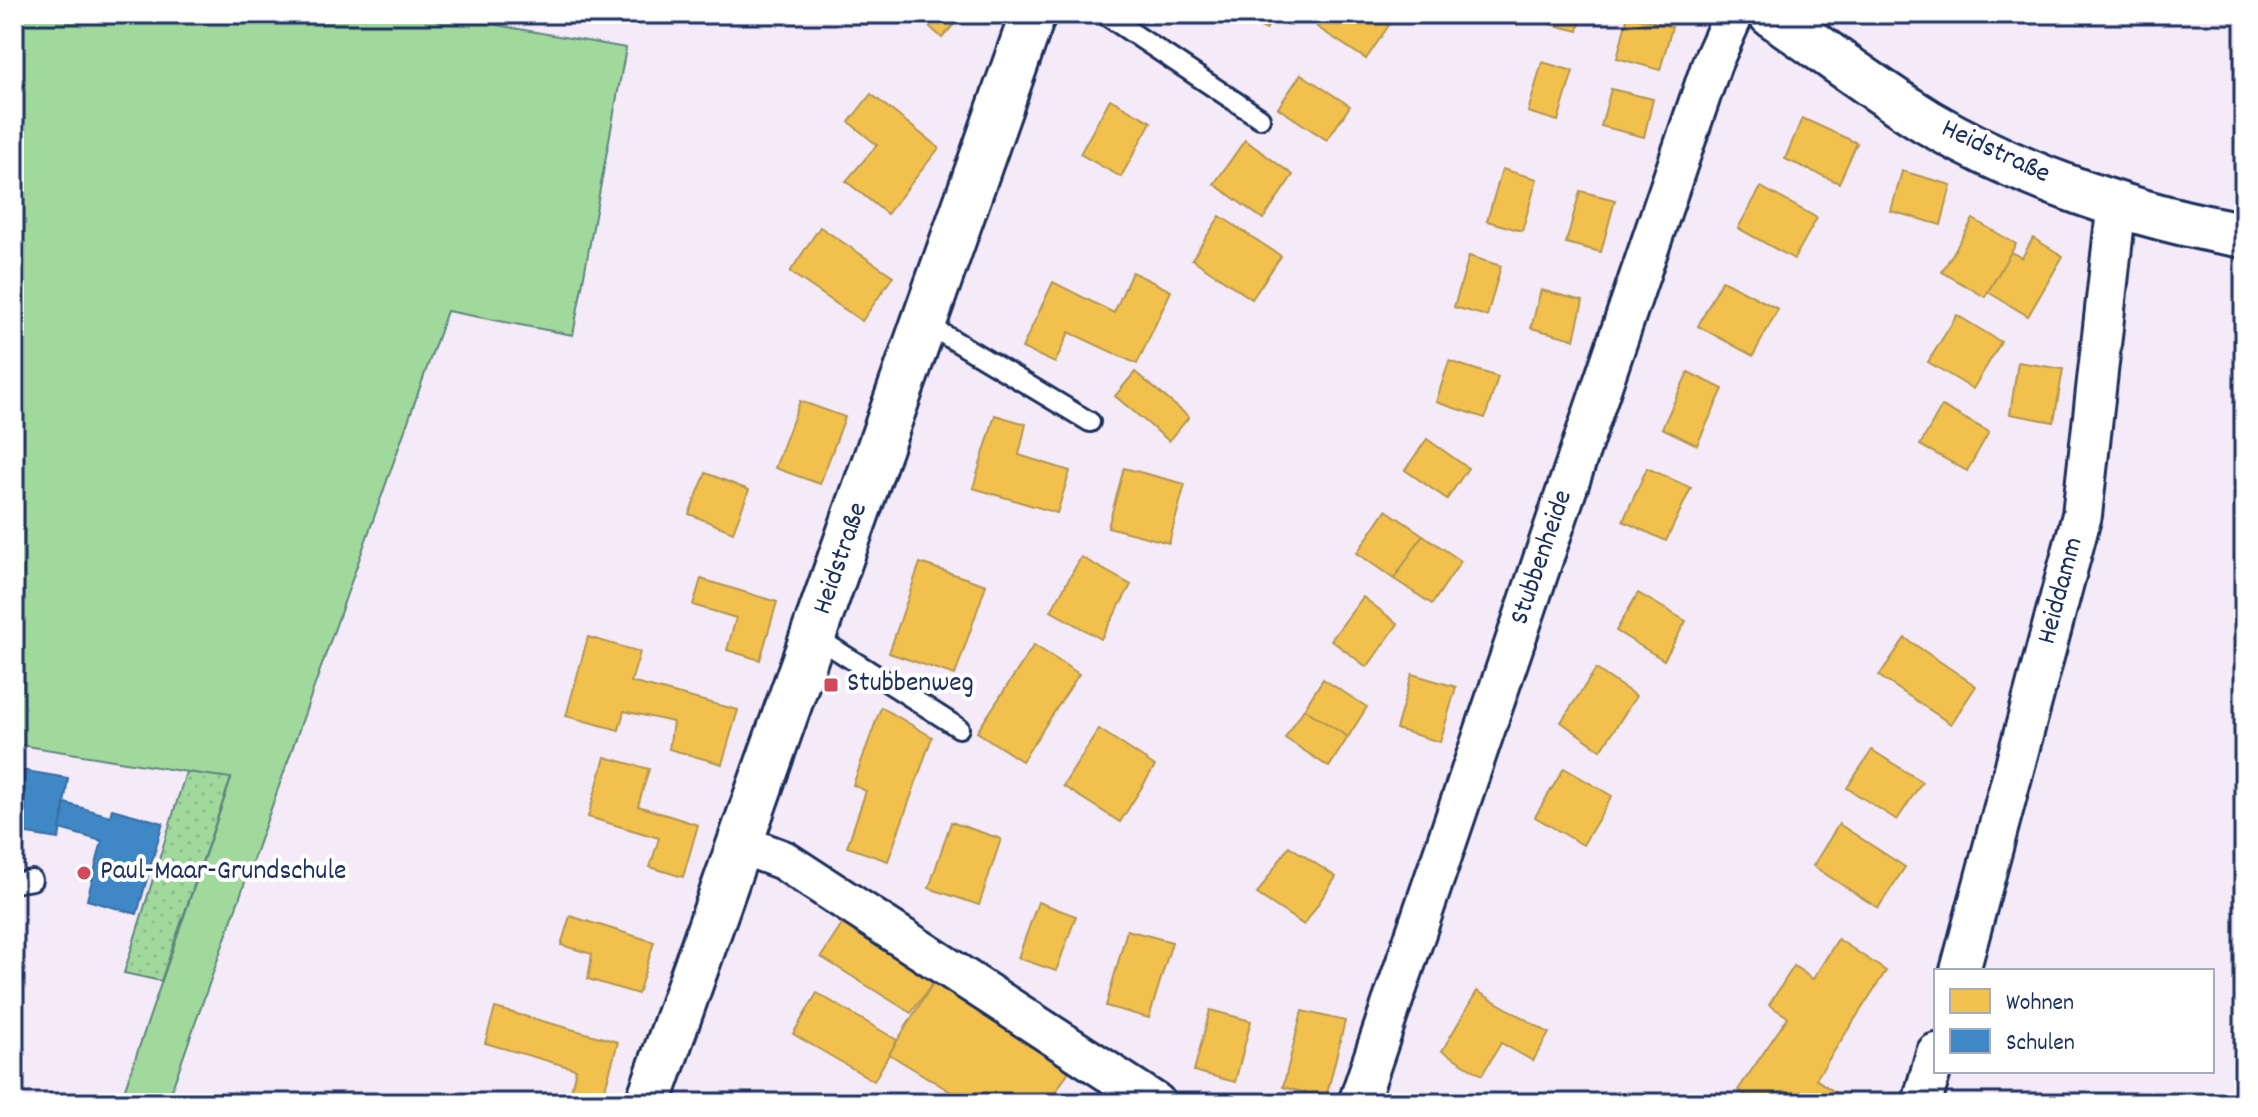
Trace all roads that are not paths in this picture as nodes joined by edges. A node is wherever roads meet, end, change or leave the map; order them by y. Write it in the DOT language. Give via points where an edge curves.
graph roads {
  1 [pos="1033,14"];
  2 [pos="1104,14"];
  3 [pos="1734,14"];
  4 [pos="1771,14"];
  5 [pos="1260,118"];
  6 [pos="2117,202"];
  7 [pos="2244,235"];
  8 [pos="923,326"];
  9 [pos="1090,422"];
  10 [pos="816,637"];
  11 [pos="959,728"];
  12 [pos="740,844"];
  13 [pos="1961,969"];
  14 [pos="1934,1060"];
  15 [pos="648,1103"];
  16 [pos="1156,1103"];
  17 [pos="1358,1103"];
  18 [pos="1922,1103"];
  1 -- 8 [label="street, Heidstraße"];
  2 -- 5 [label="lane"];
  3 -- 17 [label="street, Stubbenheide" via="1712,63"];
  4 -- 6 [label="street, Heidstraße" via="1928,122 2043,178"];
  6 -- 7 [label="street, Heidstraße"];
  6 -- 13 [label="street, Heiddamm" via="2082,515"];
  8 -- 9 [label="lane"];
  8 -- 10 [label="street, Heidstraße"];
  10 -- 11 [label="lane"];
  10 -- 12 [label="street, Heidstraße"];
  12 -- 15 [label="street, Heidstraße"];
  12 -- 16 [label="street" via="783,860"];
  14 -- 18 [label="street"];
}
